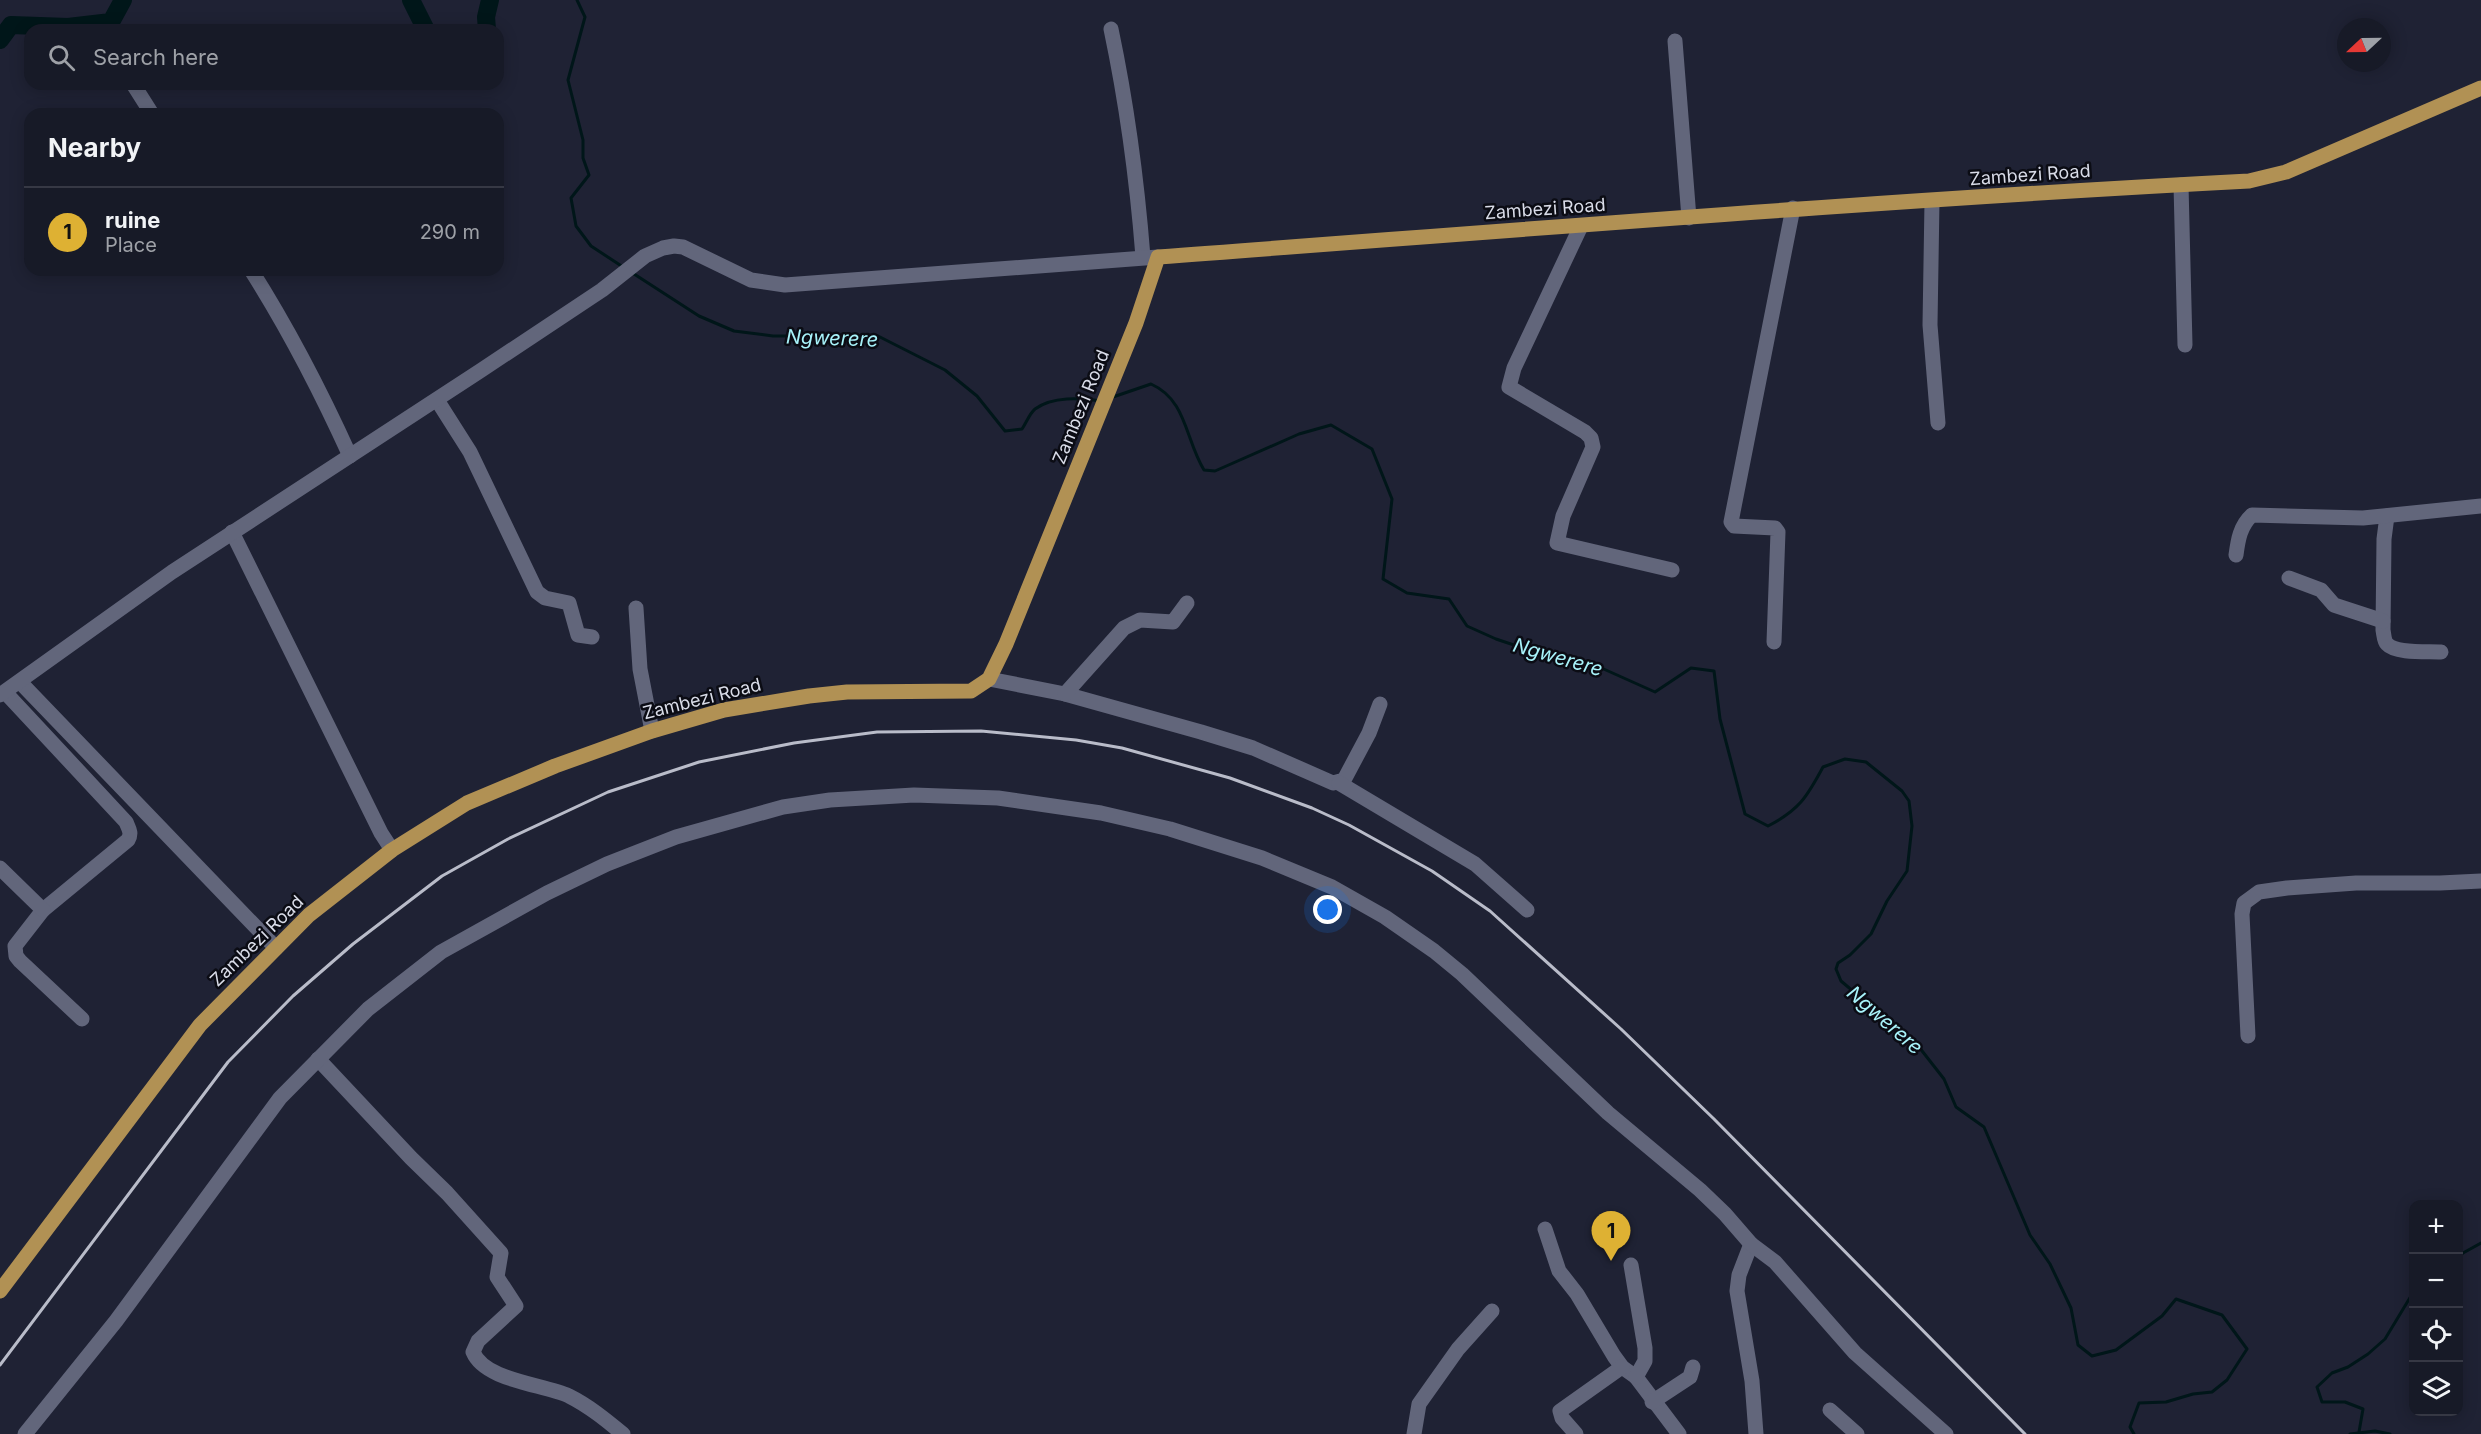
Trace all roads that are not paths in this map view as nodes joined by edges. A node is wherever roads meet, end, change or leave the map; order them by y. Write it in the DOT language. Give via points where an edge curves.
graph roads {
  1 [pos="1111,29"];
  2 [pos="1675,41"];
  3 [pos="2481,88"];
  4 [pos="137,90"];
  5 [pos="148,108"];
  6 [pos="2181,185"];
  7 [pos="1932,201"];
  8 [pos="1793,208"];
  9 [pos="1689,218"];
  10 [pos="1581,226"];
  11 [pos="1150,257"];
  12 [pos="255,276"];
  13 [pos="2185,345"];
  14 [pos="436,400"];
  15 [pos="1938,423"];
  16 [pos="350,456"];
  17 [pos="2481,506"];
  18 [pos="2387,516"];
  19 [pos="232,532"];
  20 [pos="2236,555"];
  21 [pos="1672,570"];
  22 [pos="2289,578"];
  23 [pos="1187,603"];
  24 [pos="636,608"];
  25 [pos="2383,621"];
  26 [pos="592,637"];
  27 [pos="1774,642"];
  28 [pos="2442,652"];
  29 [pos="989,679"];
  30 [pos="20,682"];
  31 [pos="2,693"];
  32 [pos="1065,694"];
  33 [pos="1380,704"];
  34 [pos="652,730"];
  35 [pos="1339,783"];
  36 [pos="392,850"];
  37 [pos="0,868"];
  38 [pos="2481,881"];
  39 [pos="43,910"];
  40 [pos="1527,910"];
  41 [pos="276,948"];
  42 [pos="82,1019"];
  43 [pos="2248,1036"];
  44 [pos="318,1059"];
  45 [pos="1545,1228"];
  46 [pos="1751,1244"];
  47 [pos="1631,1265"];
  48 [pos="0,1291"];
  49 [pos="1492,1311"];
  50 [pos="1622,1367"];
  51 [pos="1693,1367"];
  52 [pos="1636,1377"];
  53 [pos="1652,1402"];
  54 [pos="1830,1410"];
  55 [pos="1940,1433"];
  56 [pos="25,1434"];
  57 [pos="623,1434"];
  58 [pos="1414,1434"];
  59 [pos="1576,1434"];
  60 [pos="1679,1434"];
  61 [pos="1756,1434"];
  62 [pos="1857,1434"];
  1 -- 11 [label="street"];
  2 -- 9 [label="street"];
  3 -- 6 [label="main road, Zambezi Road" via="2286,172 2249,181"];
  4 -- 5 [label="street"];
  6 -- 7 [label="main road, Zambezi Road"];
  6 -- 13 [label="street"];
  7 -- 8 [label="main road, Zambezi Road"];
  7 -- 15 [label="street" via="1930,325"];
  8 -- 9 [label="main road, Zambezi Road"];
  8 -- 27 [label="street" via="1731,522 1734,526 1775,528 1778,532"];
  9 -- 10 [label="main road, Zambezi Road"];
  10 -- 11 [label="main road, Zambezi Road"];
  10 -- 21 [label="street" via="1514,368 1509,387 1591,438 1593,447 1563,516 1557,543"];
  11 -- 14 [label="street" via="785,285 751,280 682,247 663,248 645,256"];
  11 -- 29 [label="main road, Zambezi Road" via="1136,323"];
  12 -- 16 [label="street" via="317,384"];
  14 -- 16 [label="street"];
  14 -- 26 [label="street" via="470,452 537,592 545,598 569,603 578,635"];
  16 -- 19 [label="street"];
  17 -- 18 [label="street"];
  18 -- 20 [label="street" via="2252,515 2239,534"];
  18 -- 25 [label="street"];
  19 -- 30 [label="street"];
  19 -- 36 [label="street"];
  22 -- 25 [label="street" via="2321,590 2334,605"];
  23 -- 32 [label="street" via="1173,622 1140,620 1124,628"];
  24 -- 34 [label="street" via="640,669"];
  25 -- 28 [label="street" via="2385,640 2391,647"];
  29 -- 32 [label="street"];
  29 -- 34 [label="main road, Zambezi Road" via="971,691 848,692 789,698 724,710"];
  30 -- 31 [label="street"];
  30 -- 41 [label="street"];
  31 -- 39 [label="street" via="130,829 128,840"];
  32 -- 35 [label="street" via="1253,748"];
  33 -- 35 [label="street" via="1359,753"];
  34 -- 36 [label="main road, Zambezi Road" via="467,803"];
  35 -- 40 [label="street" via="1475,864"];
  36 -- 41 [label="main road, Zambezi Road" via="309,915"];
  37 -- 39 [label="street"];
  38 -- 43 [label="street" via="2356,882 2259,892 2244,903 2242,914"];
  39 -- 42 [label="street" via="15,946 16,956"];
  41 -- 48 [label="main road, Zambezi Road" via="200,1025"];
  44 -- 46 [label="street" via="368,1010 441,952 547,892 666,841 730,820 830,800 914,795 998,798 1101,813 1233,847 1332,887 1385,917 1462,974 1608,1113 1700,1190"];
  44 -- 56 [label="street" via="280,1098 116,1321"];
  44 -- 57 [label="street" via="501,1253 497,1277 516,1306 478,1341 473,1352 476,1359 507,1377 579,1401"];
  45 -- 50 [label="street" via="1559,1271"];
  46 -- 55 [label="street" via="1775,1262 1855,1353"];
  46 -- 61 [label="street" via="1737,1291"];
  47 -- 52 [label="street" via="1645,1348 1645,1361"];
  49 -- 58 [label="street" via="1458,1349 1419,1404"];
  50 -- 52 [label="street"];
  50 -- 59 [label="street" via="1560,1411"];
  51 -- 53 [label="street" via="1690,1377"];
  52 -- 53 [label="street"];
  53 -- 60 [label="street"];
  54 -- 62 [label="street"];
}
